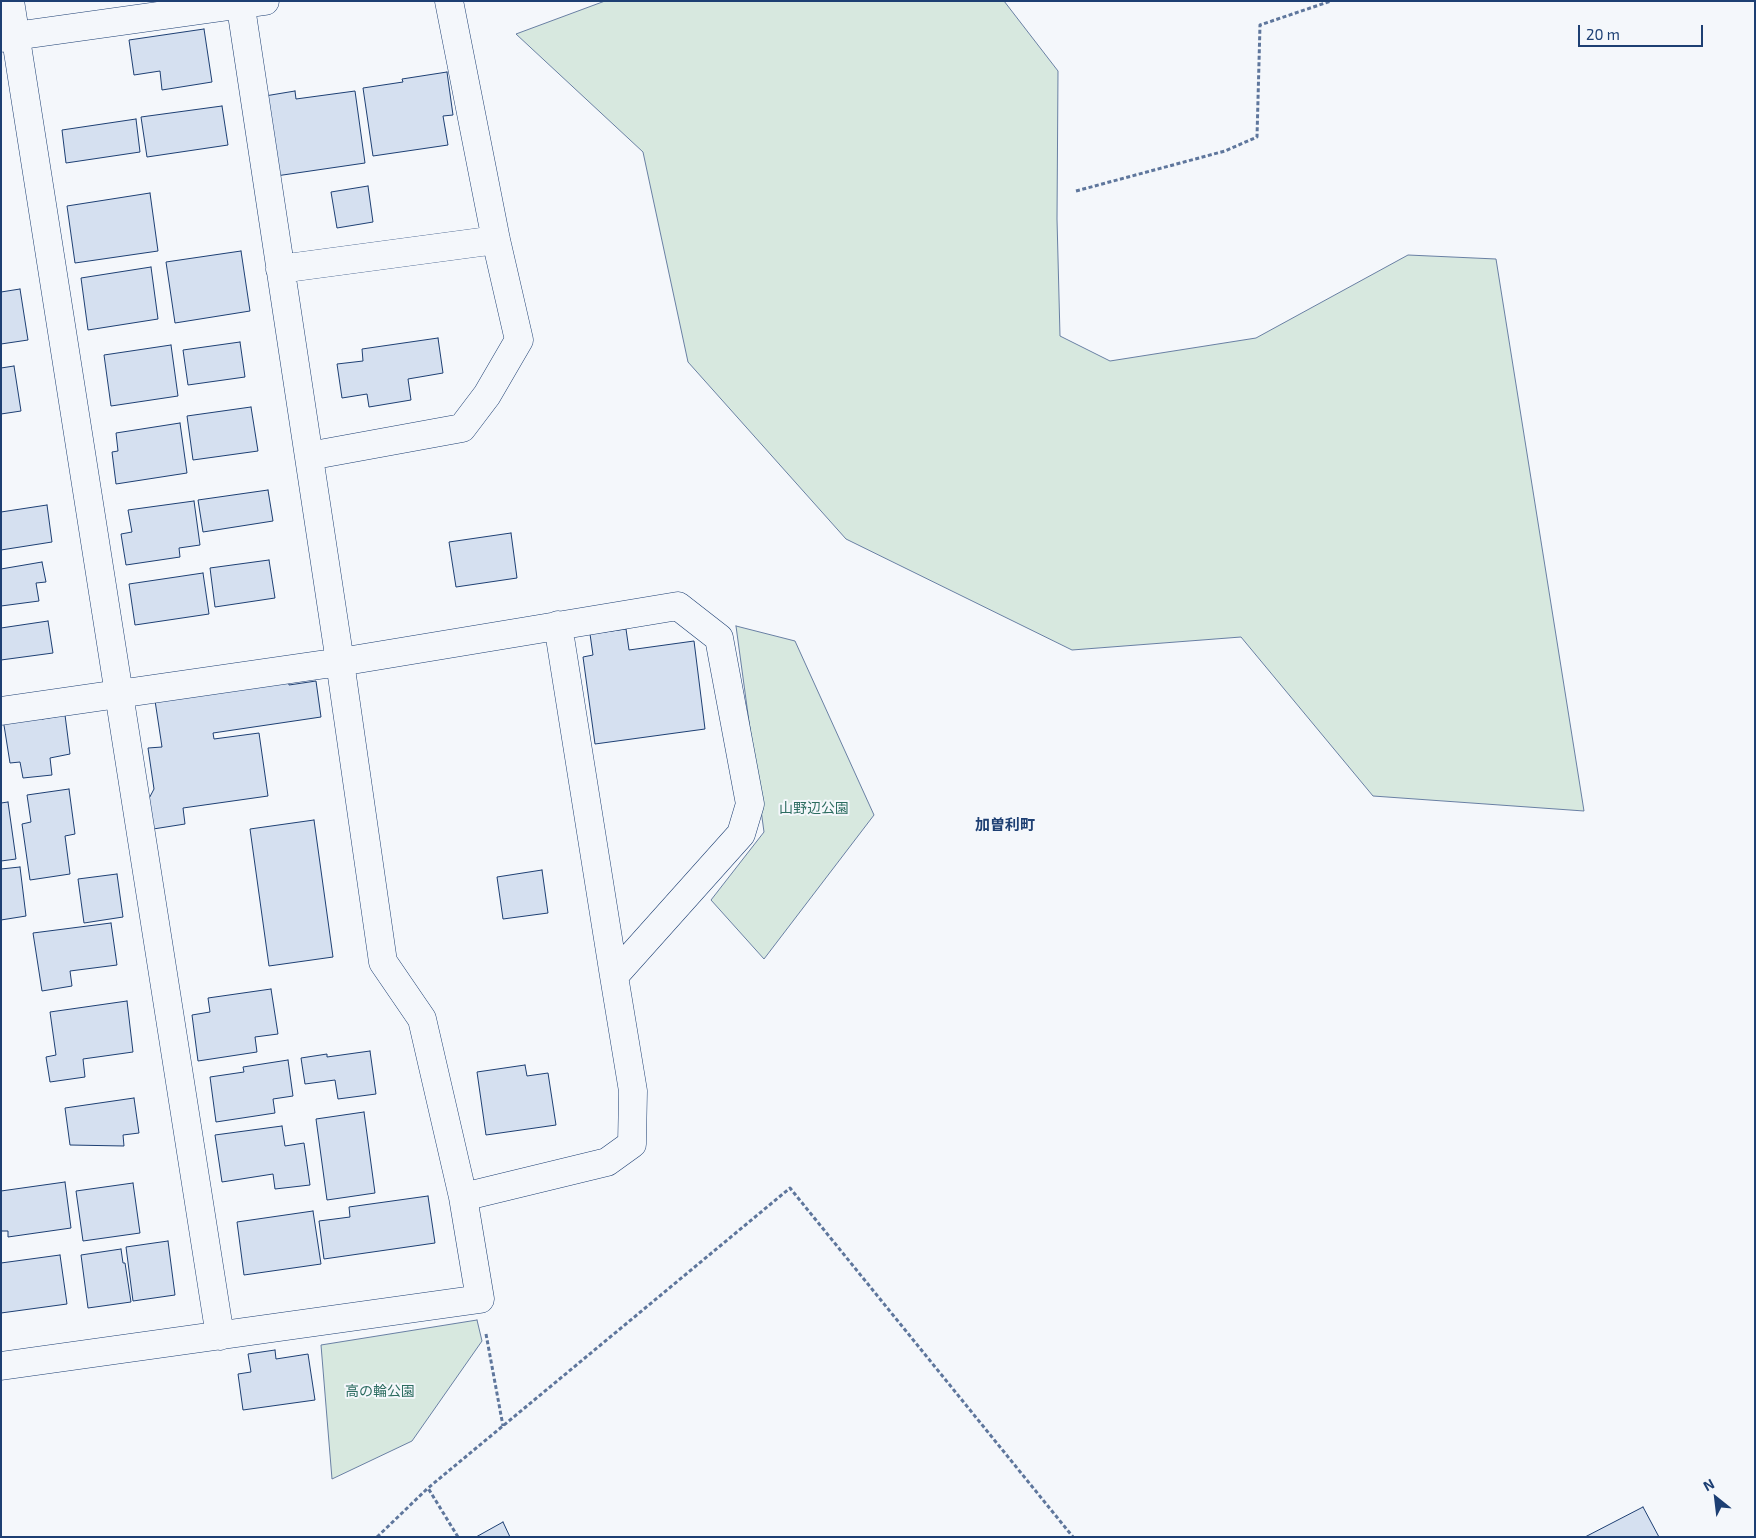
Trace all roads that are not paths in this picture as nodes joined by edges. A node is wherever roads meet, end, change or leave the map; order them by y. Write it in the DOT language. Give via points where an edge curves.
graph roads {
  1 [pos="10,1"];
  2 [pos="449,1"];
  3 [pos="248,2"];
  4 [pos="8,38"];
  5 [pos="496,240"];
  6 [pos="280,269"];
  7 [pos="309,456"];
  8 [pos="558,625"];
  9 [pos="340,662"];
  10 [pos="118,694"];
  11 [pos="1,710"];
  12 [pos="614,976"];
  13 [pos="463,1197"];
  14 [pos="220,1336"];
  15 [pos="1,1366"];
  1 -- 4 [label="street"];
  2 -- 5 [label="street"];
  3 -- 4 [label="street"];
  3 -- 6 [label="street"];
  4 -- 10 [label="street"];
  5 -- 6 [label="street"];
  5 -- 7 [label="street" via="519,340 487,395 462,428"];
  6 -- 7 [label="street"];
  7 -- 9 [label="street"];
  8 -- 9 [label="street"];
  8 -- 12 [label="street"];
  8 -- 12 [label="street" via="678,606 719,638 750,804 741,834"];
  9 -- 10 [label="street"];
  9 -- 13 [label="street" via="382,962 422,1019"];
  10 -- 11 [label="street"];
  10 -- 14 [label="street"];
  12 -- 13 [label="street" via="633,1091 632,1144 607,1162"];
  13 -- 14 [label="street" via="480,1299"];
  14 -- 15 [label="street"];
}
